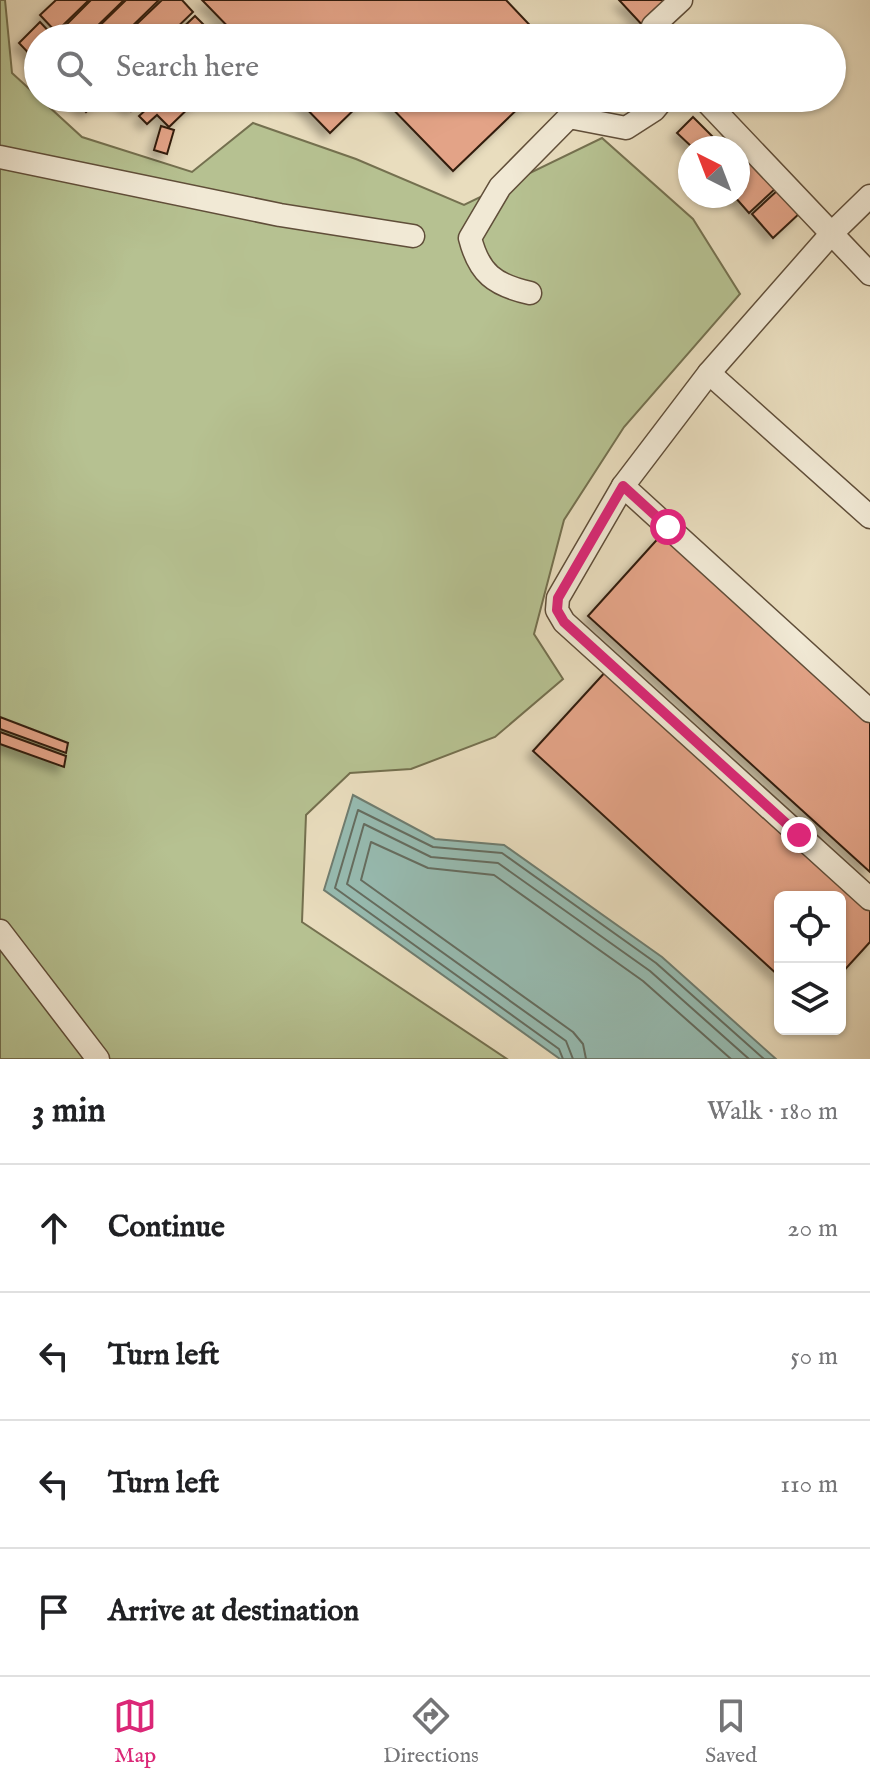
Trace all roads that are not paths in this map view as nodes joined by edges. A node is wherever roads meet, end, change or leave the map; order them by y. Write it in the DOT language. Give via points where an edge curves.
graph roads {
  1 [pos="681,0"];
  2 [pos="655,24"];
  3 [pos="651,112"];
  4 [pos="716,112"];
  5 [pos="0,157"];
  6 [pos="870,196"];
  7 [pos="832,233"];
  8 [pos="413,236"];
  9 [pos="870,274"];
  10 [pos="530,293"];
  11 [pos="709,373"];
  12 [pos="623,486"];
  13 [pos="870,517"];
  14 [pos="870,711"];
  15 [pos="870,899"];
  16 [pos="0,931"];
  17 [pos="98,1059"];
  1 -- 2 [label="street"];
  3 -- 10 [label="street" via="626,128 569,117 500,187 470,238 476,263 505,288"];
  4 -- 7 [label="street"];
  5 -- 8 [label="street" via="280,215"];
  6 -- 7 [label="street"];
  7 -- 9 [label="street"];
  7 -- 11 [label="street"];
  11 -- 12 [label="street"];
  11 -- 13 [label="street"];
  12 -- 14 [label="street"];
  12 -- 15 [label="street" via="558,598 564,622"];
  16 -- 17 [label="street"];
}
